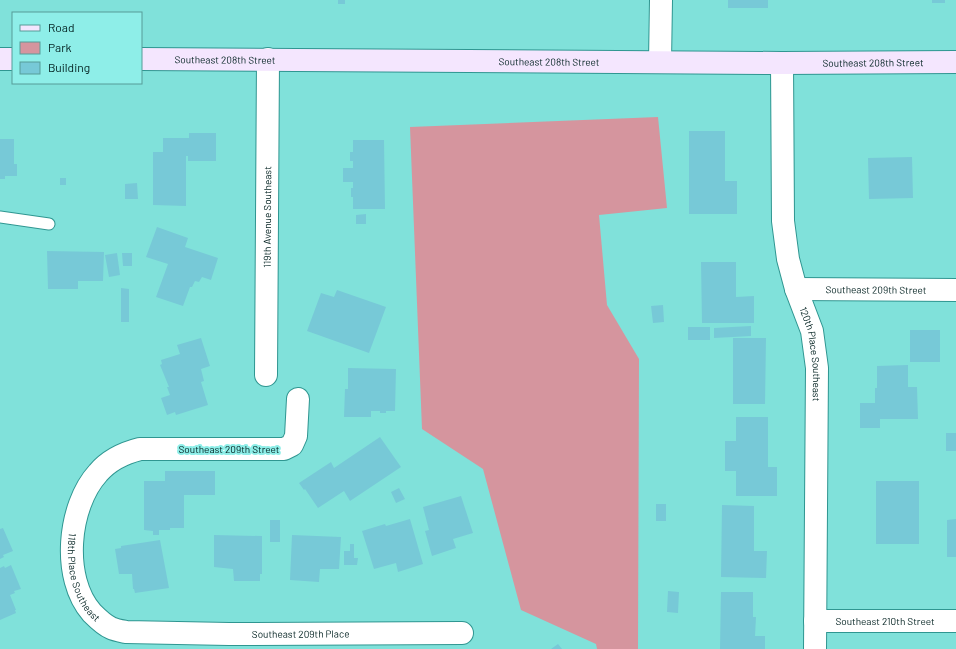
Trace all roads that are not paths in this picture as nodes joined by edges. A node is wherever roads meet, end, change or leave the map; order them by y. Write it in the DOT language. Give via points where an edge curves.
graph roads {
  1 [pos="661,0"];
  2 [pos="0,59"];
  3 [pos="12,59"];
  4 [pos="142,59"];
  5 [pos="268,59"];
  6 [pos="660,62"];
  7 [pos="956,62"];
  8 [pos="782,63"];
  9 [pos="0,217"];
  10 [pos="49,224"];
  11 [pos="796,289"];
  12 [pos="956,290"];
  13 [pos="266,375"];
  14 [pos="298,399"];
  15 [pos="118,457"];
  16 [pos="815,621"];
  17 [pos="956,621"];
  18 [pos="139,632"];
  19 [pos="462,633"];
  20 [pos="229,641"];
  21 [pos="814,649"];
  1 -- 6 [label="street"];
  2 -- 3 [label="main road"];
  4 -- 5 [label="main road, Southeast 208th Street"];
  5 -- 6 [label="main road, Southeast 208th Street"];
  5 -- 13 [label="street, 119th Avenue Southeast"];
  6 -- 8 [label="main road, Southeast 208th Street"];
  7 -- 8 [label="main road, Southeast 208th Street"];
  8 -- 11 [label="street, 120th Place Southeast" via="783,221 788,259"];
  9 -- 10 [label="lane"];
  11 -- 12 [label="street, Southeast 209th Street"];
  11 -- 16 [label="street, 120th Place Southeast" via="812,331 817,368"];
  14 -- 15 [label="street, Southeast 209th Street" via="296,436 292,445 284,450 151,449 128,452"];
  15 -- 18 [label="street, 118th Place Southeast" via="99,472 85,492 78,508 72,551 73,568 80,596 98,619 110,628"];
  16 -- 17 [label="street, Southeast 210th Street"];
  16 -- 21 [label="street, 120th Place Southeast"];
  18 -- 20 [label="street, Southeast 209th Place"];
  19 -- 20 [label="street, Southeast 209th Place"];
}
